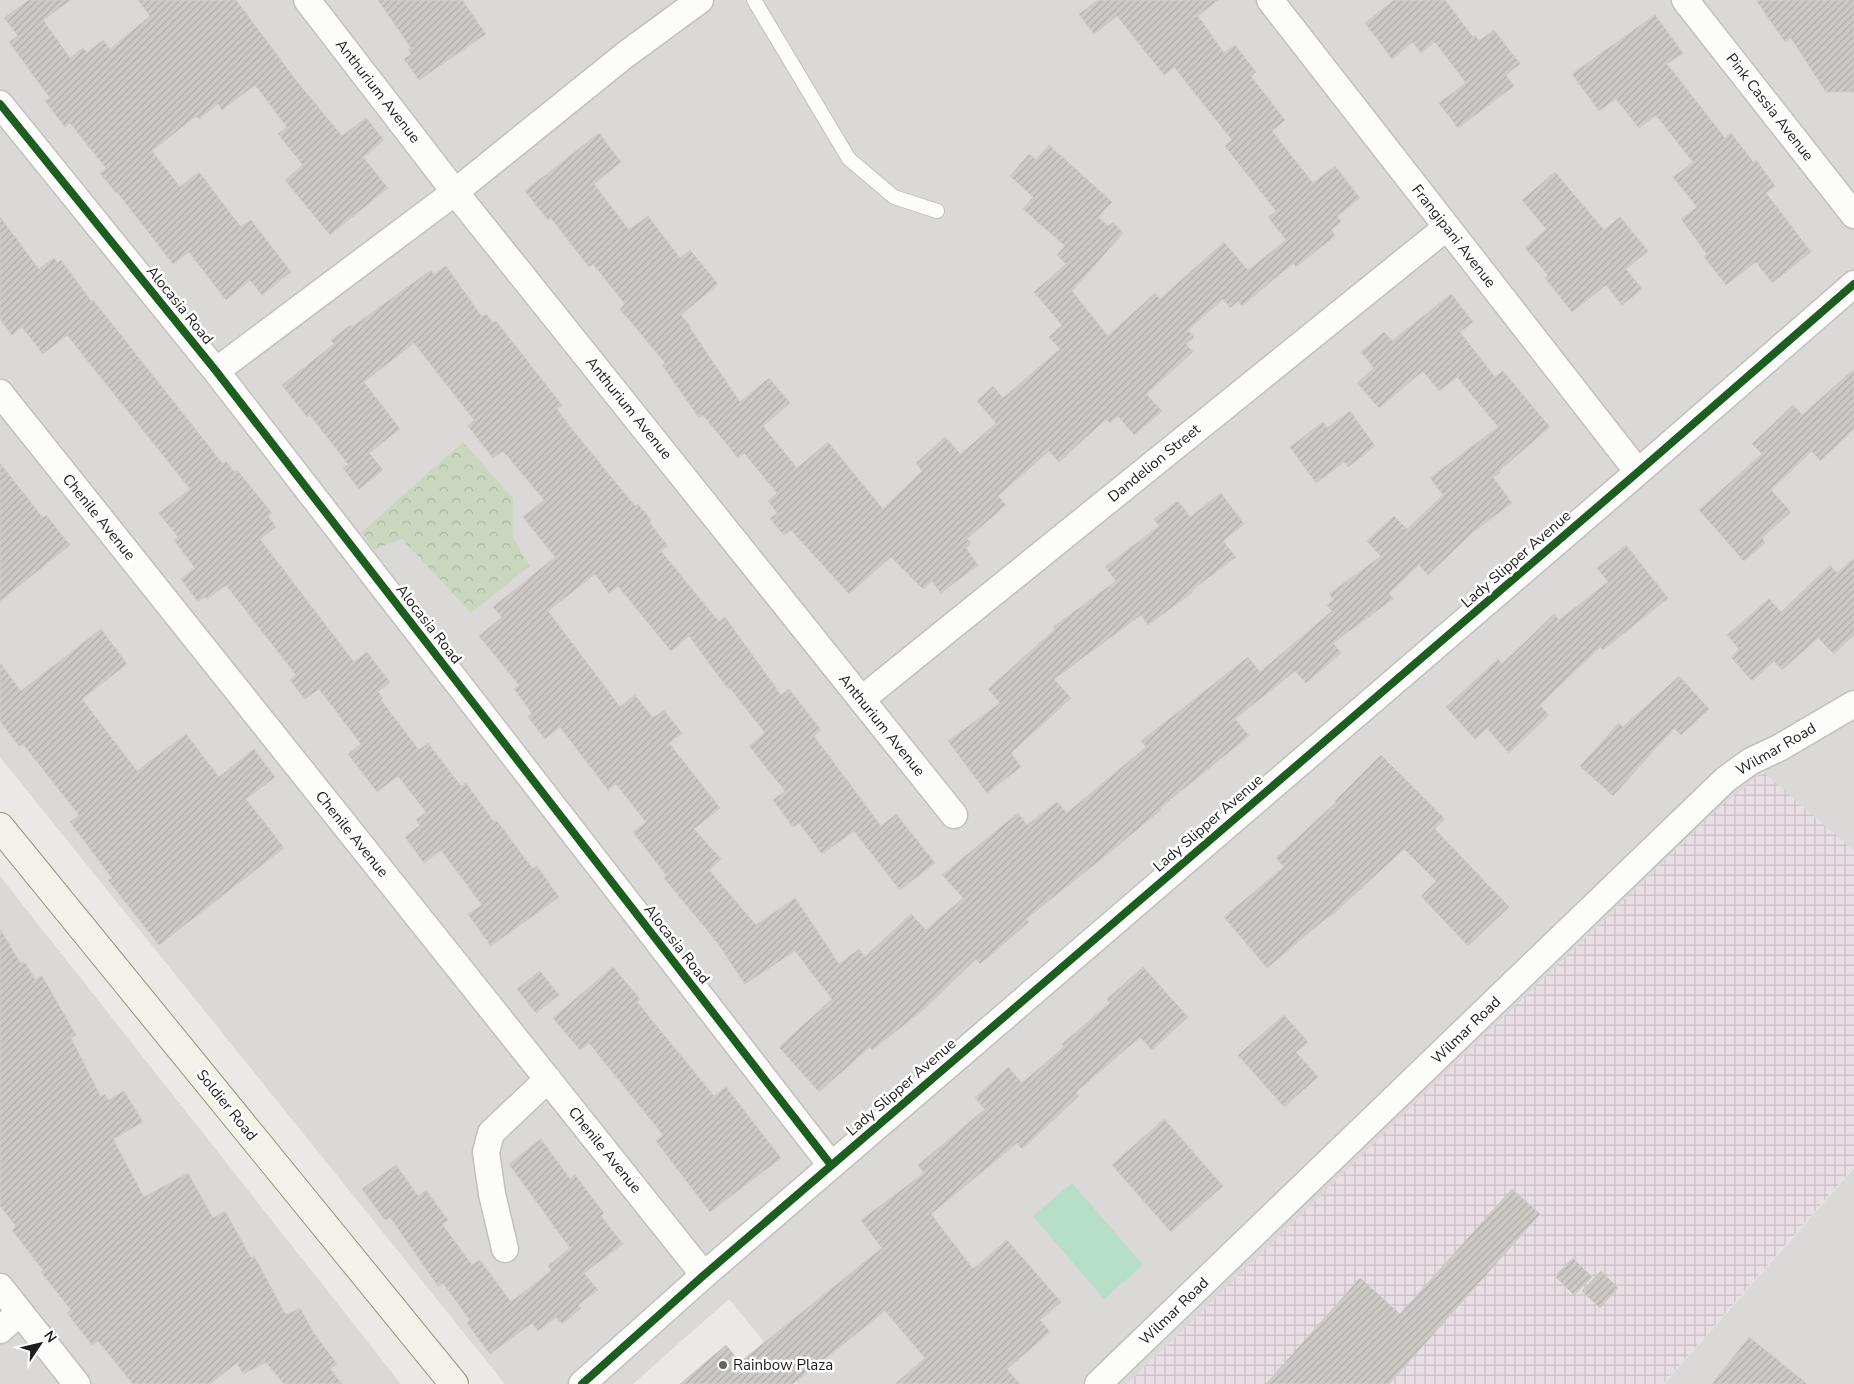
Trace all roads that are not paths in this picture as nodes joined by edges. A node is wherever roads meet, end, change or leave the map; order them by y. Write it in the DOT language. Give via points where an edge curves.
graph roads {
  1 [pos="307,0"];
  2 [pos="700,0"];
  3 [pos="754,0"];
  4 [pos="1270,0"];
  5 [pos="1685,0"];
  6 [pos="0,104"];
  7 [pos="455,192"];
  8 [pos="937,211"];
  9 [pos="1854,215"];
  10 [pos="1446,227"];
  11 [pos="1854,284"];
  12 [pos="216,371"];
  13 [pos="0,393"];
  14 [pos="1638,472"];
  15 [pos="862,699"];
  16 [pos="1854,704"];
  17 [pos="954,815"];
  18 [pos="0,827"];
  19 [pos="548,1079"];
  20 [pos="831,1165"];
  21 [pos="505,1249"];
  22 [pos="704,1275"];
  23 [pos="0,1287"];
  24 [pos="19,1312"];
  25 [pos="0,1330"];
  26 [pos="77,1384"];
  27 [pos="454,1384"];
  28 [pos="582,1384"];
  29 [pos="1098,1384"];
  1 -- 7 [label="street, Anthurium Avenue"];
  2 -- 7 [label="street" via="625,55"];
  3 -- 8 [label="lane" via="849,159 894,197"];
  4 -- 10 [label="street, Frangipani Avenue"];
  5 -- 9 [label="street, Pink Cassia Avenue"];
  6 -- 12 [label="street, Alocasia Road"];
  7 -- 12 [label="street"];
  7 -- 15 [label="street, Anthurium Avenue"];
  10 -- 14 [label="street, Frangipani Avenue"];
  10 -- 15 [label="street, Dandelion Street"];
  11 -- 14 [label="street, Lady Slipper Avenue"];
  12 -- 20 [label="street, Alocasia Road"];
  13 -- 19 [label="street, Chenile Avenue"];
  14 -- 20 [label="street, Lady Slipper Avenue"];
  15 -- 17 [label="street, Anthurium Avenue"];
  16 -- 29 [label="street, Wilmar Road" via="1751,761 1726,779"];
  18 -- 27 [label="main road, Soldier Road"];
  19 -- 21 [label="street" via="491,1133 486,1152"];
  19 -- 22 [label="street, Chenile Avenue"];
  20 -- 22 [label="street, Lady Slipper Avenue"];
  22 -- 28 [label="street, Lady Slipper Avenue"];
  23 -- 24 [label="street"];
  24 -- 25 [label="street"];
  24 -- 26 [label="street"];
}
